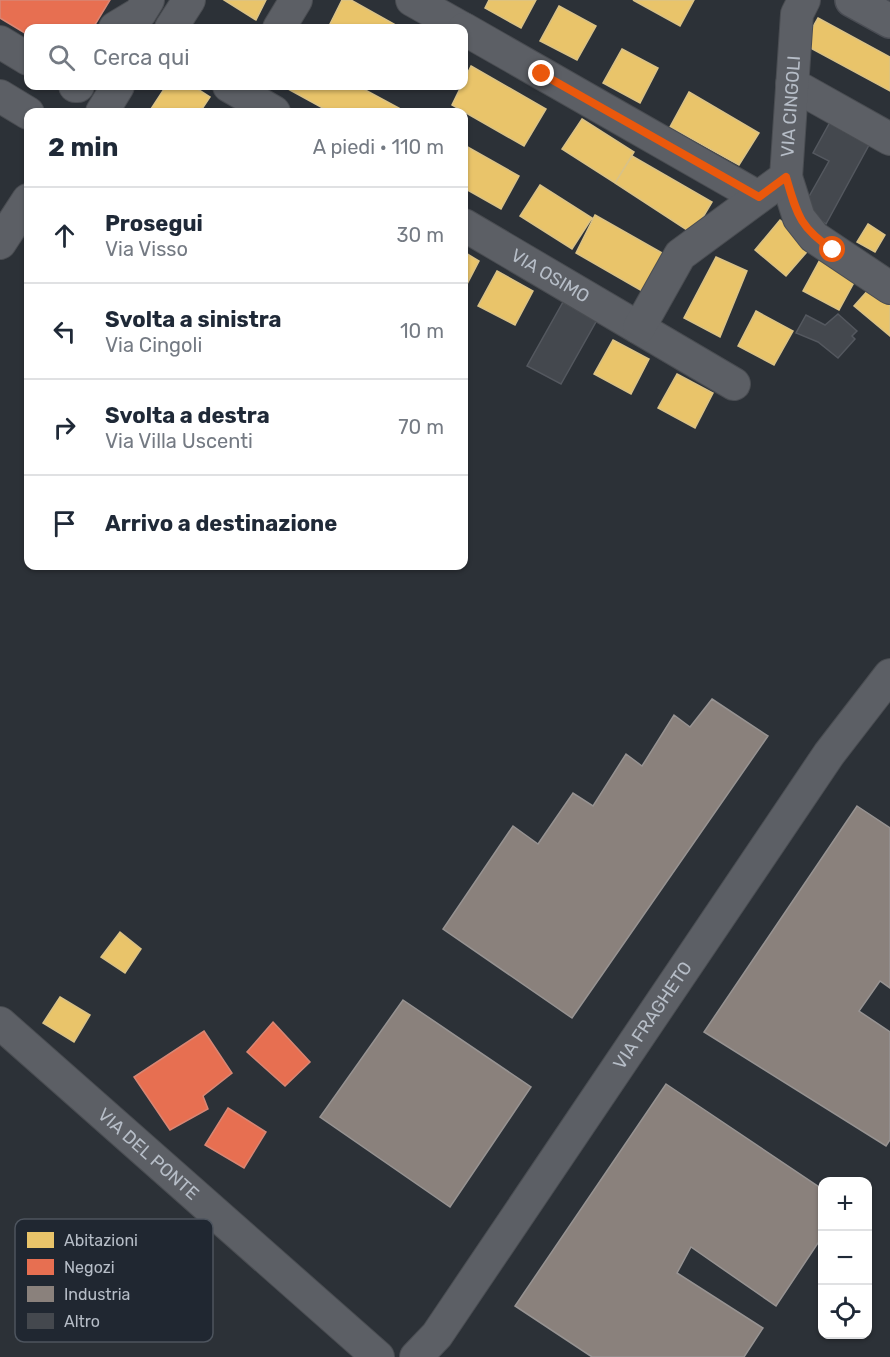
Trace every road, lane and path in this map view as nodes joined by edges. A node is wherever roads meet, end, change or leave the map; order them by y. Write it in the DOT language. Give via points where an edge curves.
graph roads {
  1 [pos="148,0"];
  2 [pos="189,0"];
  3 [pos="296,0"];
  4 [pos="412,0"];
  5 [pos="804,0"];
  6 [pos="852,0"];
  7 [pos="890,21"];
  8 [pos="122,24"];
  9 [pos="174,24"];
  10 [pos="281,24"];
  11 [pos="454,24"];
  12 [pos="468,32"];
  13 [pos="0,42"];
  14 [pos="24,57"];
  15 [pos="792,84"];
  16 [pos="116,90"];
  17 [pos="237,94"];
  18 [pos="0,96"];
  19 [pos="104,108"];
  20 [pos="266,108"];
  21 [pos="24,111"];
  22 [pos="890,139"];
  23 [pos="786,177"];
  24 [pos="759,197"];
  25 [pos="24,206"];
  26 [pos="468,227"];
  27 [pos="0,243"];
  28 [pos="890,288"];
  29 [pos="639,328"];
  30 [pos="735,384"];
  31 [pos="890,675"];
  32 [pos="890,686"];
  33 [pos="853,723"];
  34 [pos="0,1023"];
  35 [pos="429,1350"];
  36 [pos="378,1357"];
  1 -- 8 [label="street" via="140,13"];
  2 -- 9 [label="street"];
  3 -- 10 [label="street"];
  4 -- 11 [label="street"];
  5 -- 15 [label="street, VIA CINGOLI" via="797,14"];
  6 -- 7 [label="main road"];
  12 -- 24 [label="street"];
  13 -- 14 [label="street"];
  15 -- 22 [label="street"];
  15 -- 23 [label="street, VIA CINGOLI"];
  16 -- 19 [label="street"];
  17 -- 20 [label="street"];
  18 -- 21 [label="street"];
  23 -- 24 [label="street, VIA CINGOLI"];
  23 -- 28 [label="street" via="799,218 814,237"];
  24 -- 29 [label="street, VIA CINGOLI" via="680,255"];
  25 -- 27 [label="street"];
  26 -- 29 [label="street, VIA OSIMO"];
  29 -- 30 [label="street, VIA OSIMO"];
  31 -- 33 [label="street, VIA FRAGHETO"];
  32 -- 33 [label="street"];
  33 -- 35 [label="street, VIA FRAGHETO" via="828,754"];
  34 -- 36 [label="street, VIA DEL PONTE"];
}
